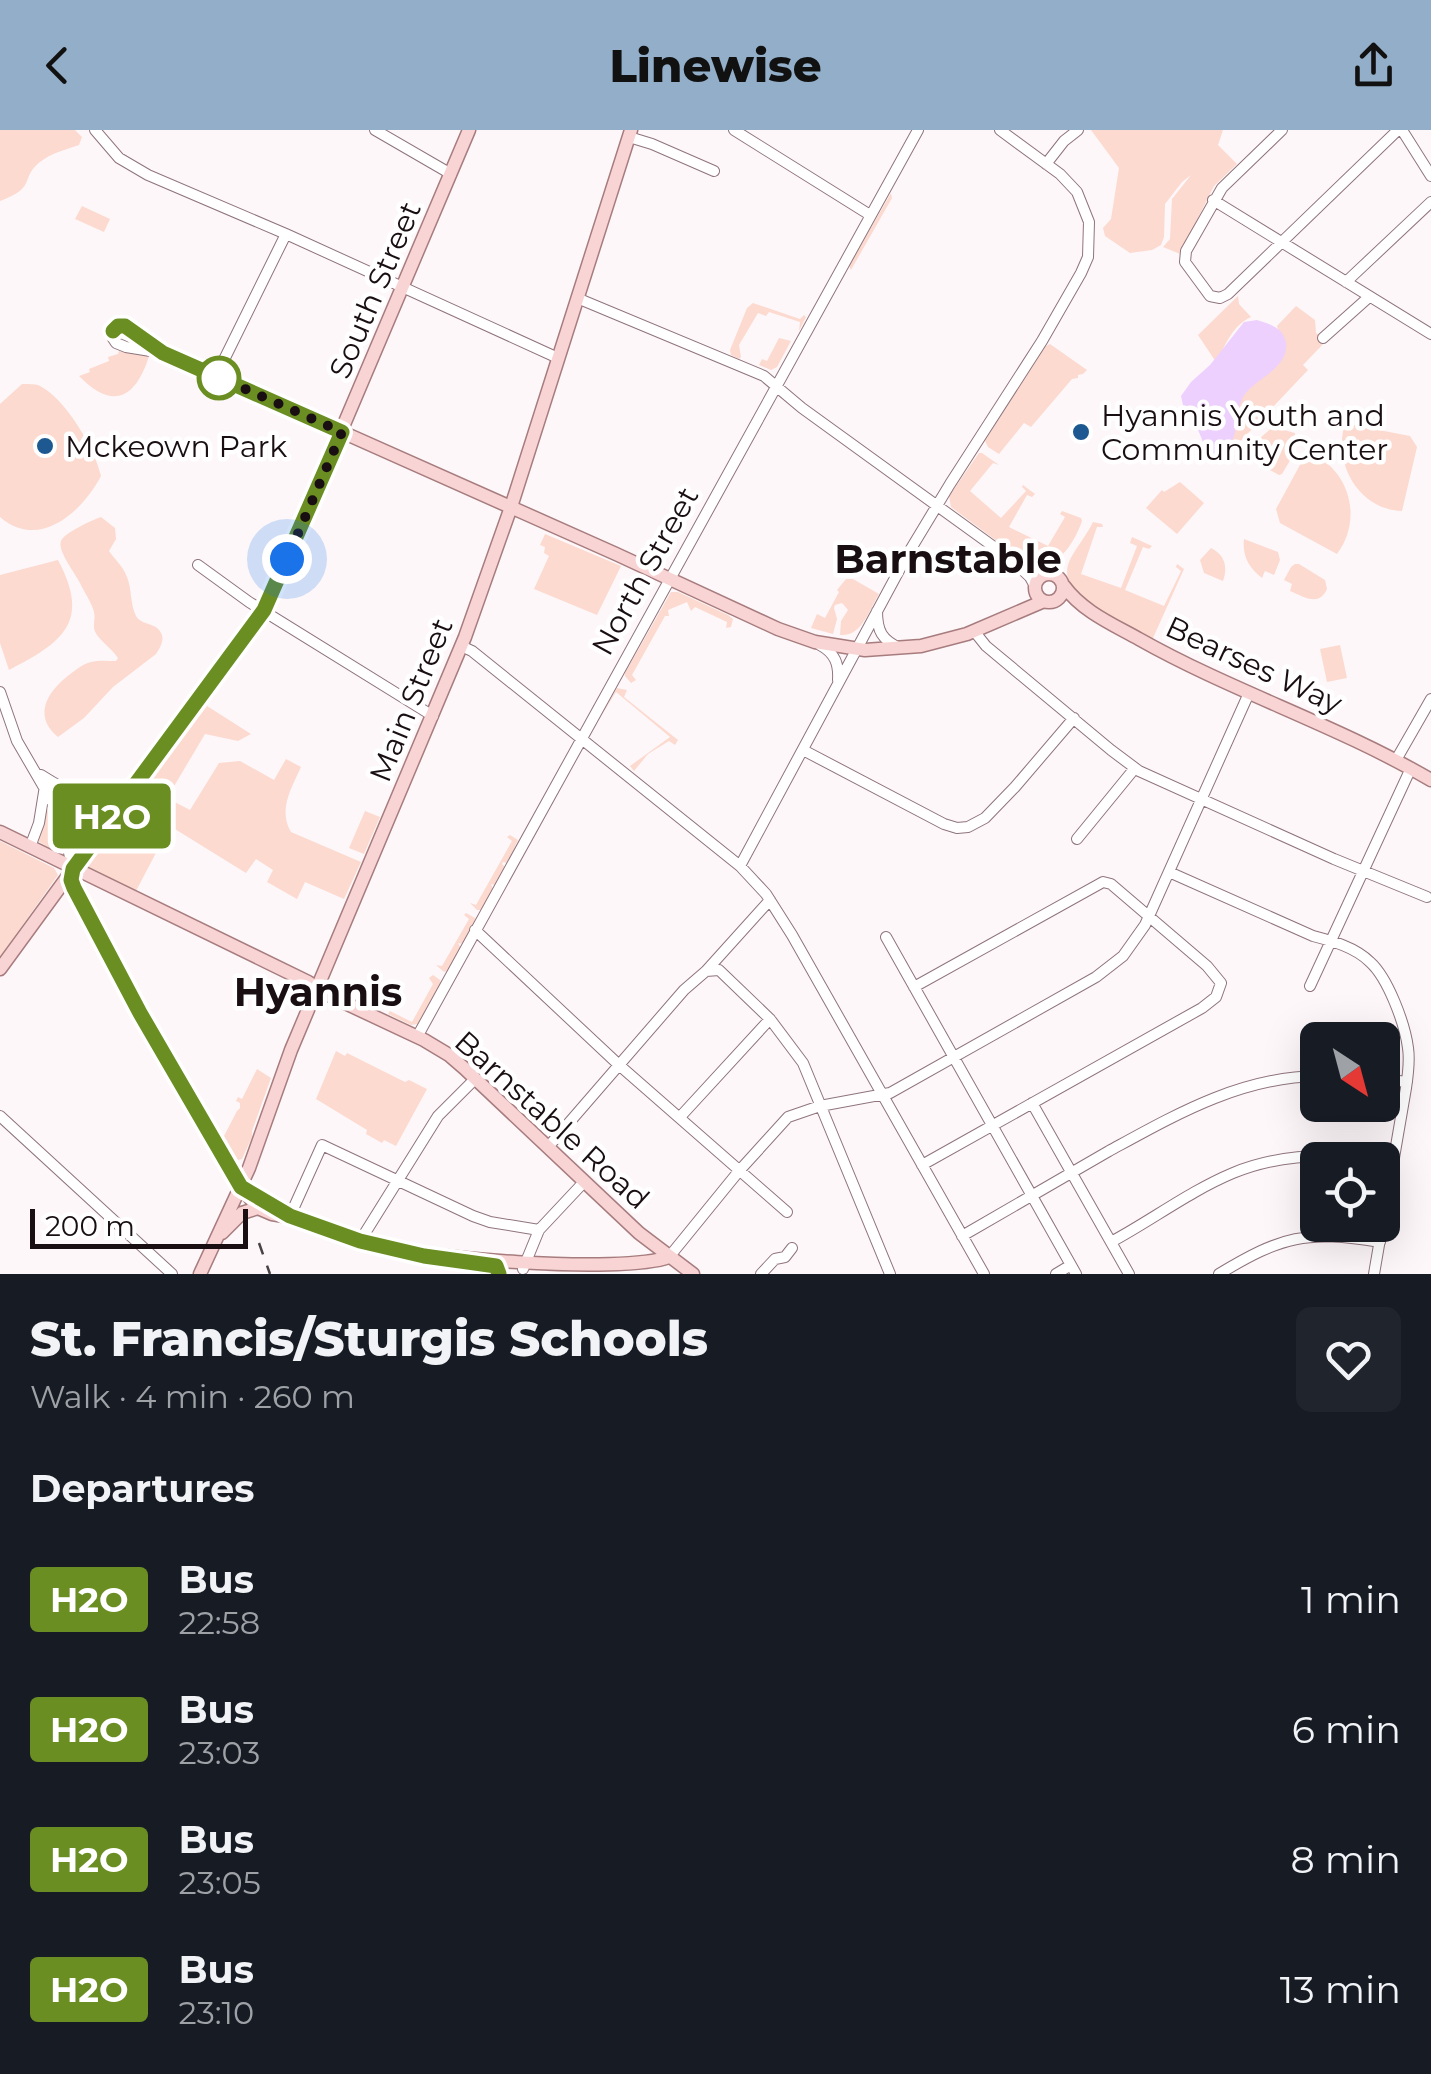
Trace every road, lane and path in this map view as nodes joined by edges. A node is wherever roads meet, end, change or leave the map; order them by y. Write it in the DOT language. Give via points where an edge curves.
graph roads {
  1 [pos="95,130"];
  2 [pos="375,130"];
  3 [pos="470,130"];
  4 [pos="734,130"];
  5 [pos="918,130"];
  6 [pos="1000,130"];
  7 [pos="1078,130"];
  8 [pos="1282,130"];
  9 [pos="1400,130"];
  10 [pos="630,134"];
  11 [pos="1046,164"];
  12 [pos="714,171"];
  13 [pos="450,174"];
  14 [pos="1431,176"];
  15 [pos="1213,200"];
  16 [pos="1431,202"];
  17 [pos="870,215"];
  18 [pos="286,234"];
  19 [pos="1282,242"];
  20 [pos="1346,282"];
  21 [pos="403,288"];
  22 [pos="1369,296"];
  23 [pos="577,298"];
  24 [pos="1431,334"];
  25 [pos="1323,338"];
  26 [pos="163,353"];
  27 [pos="558,358"];
  28 [pos="216,376"];
  29 [pos="776,386"];
  30 [pos="342,432"];
  31 [pos="937,505"];
  32 [pos="511,507"];
  33 [pos="1012,560"];
  34 [pos="198,566"];
  35 [pos="1044,574"];
  36 [pos="670,578"];
  37 [pos="1064,586"];
  38 [pos="1042,595"];
  39 [pos="1086,609"];
  40 [pos="264,610"];
  41 [pos="877,611"];
  42 [pos="974,631"];
  43 [pos="815,642"];
  44 [pos="462,646"];
  45 [pos="901,648"];
  46 [pos="856,650"];
  47 [pos="838,684"];
  48 [pos="0,692"];
  49 [pos="1248,693"];
  50 [pos="1431,699"];
  51 [pos="433,716"];
  52 [pos="1074,718"];
  53 [pos="581,738"];
  54 [pos="803,750"];
  55 [pos="1396,760"];
  56 [pos="1134,768"];
  57 [pos="1411,768"];
  58 [pos="36,772"];
  59 [pos="1431,780"];
  60 [pos="45,785"];
  61 [pos="1201,799"];
  62 [pos="124,800"];
  63 [pos="0,832"];
  64 [pos="1077,839"];
  65 [pos="30,847"];
  66 [pos="740,866"];
  67 [pos="73,869"];
  68 [pos="1168,872"];
  69 [pos="1363,872"];
  70 [pos="94,878"];
  71 [pos="1428,897"];
  72 [pos="770,900"];
  73 [pos="80,902"];
  74 [pos="1149,916"];
  75 [pos="475,930"];
  76 [pos="886,937"];
  77 [pos="1332,940"];
  78 [pos="0,969"];
  79 [pos="706,972"];
  80 [pos="1310,986"];
  81 [pos="317,987"];
  82 [pos="914,987"];
  83 [pos="770,1018"];
  84 [pos="416,1037"];
  85 [pos="953,1058"];
  86 [pos="619,1065"];
  87 [pos="1300,1078"];
  88 [pos="475,1079"];
  89 [pos="1400,1081"];
  90 [pos="1406,1082"];
  91 [pos="882,1095"];
  92 [pos="1032,1104"];
  93 [pos="820,1106"];
  94 [pos="0,1116"];
  95 [pos="680,1116"];
  96 [pos="992,1127"];
  97 [pos="1396,1142"];
  98 [pos="548,1147"];
  99 [pos="1300,1159"];
  100 [pos="922,1165"];
  101 [pos="738,1171"];
  102 [pos="1072,1172"];
  103 [pos="399,1181"];
  104 [pos="584,1182"];
  105 [pos="241,1187"];
  106 [pos="1033,1195"];
  107 [pos="258,1208"];
  108 [pos="788,1212"];
  109 [pos="290,1216"];
  110 [pos="539,1230"];
  111 [pos="962,1236"];
  112 [pos="1300,1237"];
  113 [pos="217,1238"];
  114 [pos="360,1241"];
  115 [pos="1111,1242"];
  116 [pos="1380,1242"];
  117 [pos="792,1248"];
  118 [pos="668,1256"];
  119 [pos="498,1270"];
  120 [pos="523,1270"];
  121 [pos="1074,1270"];
  122 [pos="172,1274"];
  123 [pos="200,1274"];
  124 [pos="579,1274"];
  125 [pos="694,1274"];
  126 [pos="760,1274"];
  127 [pos="890,1274"];
  128 [pos="984,1274"];
  129 [pos="1056,1274"];
  130 [pos="1129,1274"];
  131 [pos="1219,1274"];
  132 [pos="1374,1274"];
  1 -- 18 [label="street" via="130,166"];
  2 -- 13 [label="street"];
  3 -- 13 [label="main road, South Street"];
  4 -- 17 [label="street"];
  5 -- 17 [label="street, North Street"];
  6 -- 11 [label="street"];
  7 -- 11 [label="street"];
  8 -- 15 [label="street"];
  9 -- 14 [label="street"];
  9 -- 19 [label="street"];
  10 -- 12 [label="street"];
  10 -- 23 [label="main road, Main Street"];
  11 -- 31 [label="street" via="1073,187 1087,212 1088,257"];
  13 -- 21 [label="main road, South Street"];
  15 -- 19 [label="street"];
  15 -- 19 [label="street" via="1184,256 1210,296 1228,294"];
  16 -- 20 [label="street"];
  17 -- 29 [label="street, North Street"];
  18 -- 21 [label="street"];
  18 -- 28 [label="street"];
  19 -- 20 [label="street"];
  20 -- 22 [label="street"];
  21 -- 27 [label="street"];
  21 -- 30 [label="main road, South Street"];
  22 -- 24 [label="street"];
  22 -- 25 [label="street"];
  23 -- 27 [label="main road, Main Street"];
  23 -- 29 [label="street" via="744,366"];
  26 -- 28 [label="street"];
  27 -- 32 [label="main road, Main Street"];
  28 -- 30 [label="street"];
  29 -- 31 [label="street"];
  29 -- 36 [label="street, North Street"];
  30 -- 32 [label="main road"];
  30 -- 40 [label="main road, South Street"];
  31 -- 33 [label="street"];
  31 -- 41 [label="street"];
  32 -- 36 [label="main road"];
  32 -- 44 [label="main road, Main Street"];
  33 -- 35 [label="street"];
  33 -- 38 [label="street"];
  34 -- 40 [label="street"];
  35 -- 37 [label="main road" via="1055,574"];
  35 -- 38 [label="main road" via="1038,579"];
  36 -- 43 [label="main road"];
  36 -- 53 [label="street, North Street"];
  37 -- 38 [label="main road" via="1061,596"];
  37 -- 39 [label="main road, Bearses Way"];
  38 -- 39 [label="main road"];
  38 -- 42 [label="main road"];
  39 -- 49 [label="main road, Bearses Way"];
  40 -- 51 [label="street"];
  40 -- 62 [label="main road, South Street"];
  41 -- 45 [label="street" via="882,636"];
  41 -- 46 [label="street"];
  42 -- 45 [label="main road"];
  42 -- 52 [label="street"];
  43 -- 46 [label="main road"];
  43 -- 47 [label="street" via="835,658"];
  44 -- 51 [label="main road, Main Street"];
  44 -- 53 [label="street"];
  45 -- 46 [label="main road"];
  46 -- 47 [label="street"];
  47 -- 54 [label="street"];
  48 -- 58 [label="street"];
  49 -- 55 [label="main road, Bearses Way"];
  49 -- 61 [label="street"];
  50 -- 55 [label="street"];
  51 -- 81 [label="main road, Main Street"];
  52 -- 54 [label="street" via="993,810 968,827 944,824"];
  52 -- 56 [label="street"];
  53 -- 66 [label="street"];
  53 -- 75 [label="street, North Street"];
  54 -- 66 [label="street"];
  55 -- 57 [label="main road, Bearses Way"];
  56 -- 61 [label="street"];
  56 -- 64 [label="street"];
  57 -- 59 [label="main road, Bearses Way"];
  57 -- 69 [label="street"];
  58 -- 60 [label="street"];
  58 -- 62 [label="street" via="86,798"];
  60 -- 65 [label="street"];
  60 -- 67 [label="street"];
  61 -- 68 [label="street"];
  61 -- 69 [label="street"];
  62 -- 67 [label="main road, South Street"];
  63 -- 65 [label="main road, Barnstable Road"];
  65 -- 67 [label="main road, Barnstable Road"];
  66 -- 72 [label="street"];
  67 -- 70 [label="main road, Barnstable Road"];
  67 -- 73 [label="main road"];
  67 -- 78 [label="main road, South Street"];
  68 -- 74 [label="street"];
  68 -- 77 [label="street"];
  69 -- 71 [label="street"];
  69 -- 77 [label="street"];
  70 -- 73 [label="main road"];
  70 -- 81 [label="main road, Barnstable Road"];
  72 -- 79 [label="street"];
  72 -- 91 [label="street"];
  73 -- 105 [label="main road"];
  74 -- 82 [label="street" via="1100,882"];
  74 -- 85 [label="street" via="1128,951 1104,973"];
  74 -- 92 [label="street" via="1215,974 1218,993"];
  75 -- 84 [label="street, North Street"];
  75 -- 86 [label="street"];
  76 -- 82 [label="street"];
  77 -- 80 [label="street"];
  77 -- 90 [label="street" via="1366,958 1383,980 1405,1034"];
  79 -- 83 [label="street" via="719,970"];
  79 -- 86 [label="street"];
  81 -- 84 [label="main road, Barnstable Road"];
  81 -- 105 [label="main road, Main Street"];
  82 -- 85 [label="street"];
  83 -- 93 [label="street" via="803,1063"];
  83 -- 95 [label="street"];
  84 -- 88 [label="main road, Barnstable Road"];
  85 -- 91 [label="street"];
  85 -- 96 [label="street"];
  86 -- 95 [label="street"];
  86 -- 98 [label="street"];
  87 -- 102 [label="street" via="1208,1099"];
  88 -- 98 [label="main road, Barnstable Road"];
  88 -- 103 [label="street" via="442,1111"];
  89 -- 90 [label="street"];
  90 -- 97 [label="street"];
  91 -- 93 [label="street"];
  91 -- 100 [label="street"];
  92 -- 96 [label="street"];
  92 -- 102 [label="street"];
  93 -- 101 [label="street" via="788,1117"];
  93 -- 127 [label="street"];
  94 -- 122 [label="street"];
  95 -- 101 [label="street"];
  96 -- 100 [label="street"];
  96 -- 106 [label="street"];
  98 -- 104 [label="main road, Barnstable Road"];
  99 -- 115 [label="street" via="1214,1182"];
  100 -- 111 [label="street"];
  101 -- 108 [label="street"];
  101 -- 118 [label="street"];
  102 -- 106 [label="street"];
  102 -- 115 [label="street"];
  103 -- 109 [label="street" via="322,1145"];
  103 -- 110 [label="street" via="490,1222"];
  103 -- 114 [label="street"];
  104 -- 110 [label="street"];
  104 -- 118 [label="main road, Barnstable Road"];
  105 -- 107 [label="main road"];
  105 -- 109 [label="main road"];
  105 -- 113 [label="main road, Main Street"];
  106 -- 111 [label="street"];
  106 -- 121 [label="street"];
  107 -- 109 [label="main road"];
  107 -- 113 [label="main road" via="238,1216"];
  109 -- 114 [label="main road"];
  110 -- 120 [label="street"];
  111 -- 128 [label="street"];
  112 -- 131 [label="street"];
  113 -- 123 [label="main road, Main Street"];
  114 -- 119 [label="main road"];
  115 -- 130 [label="street"];
  116 -- 132 [label="street"];
  117 -- 126 [label="street"];
  118 -- 124 [label="main road" via="638,1269"];
  118 -- 125 [label="main road, Barnstable Road"];
  119 -- 120 [label="main road"];
  120 -- 124 [label="main road"];
  121 -- 129 [label="street"];
}
